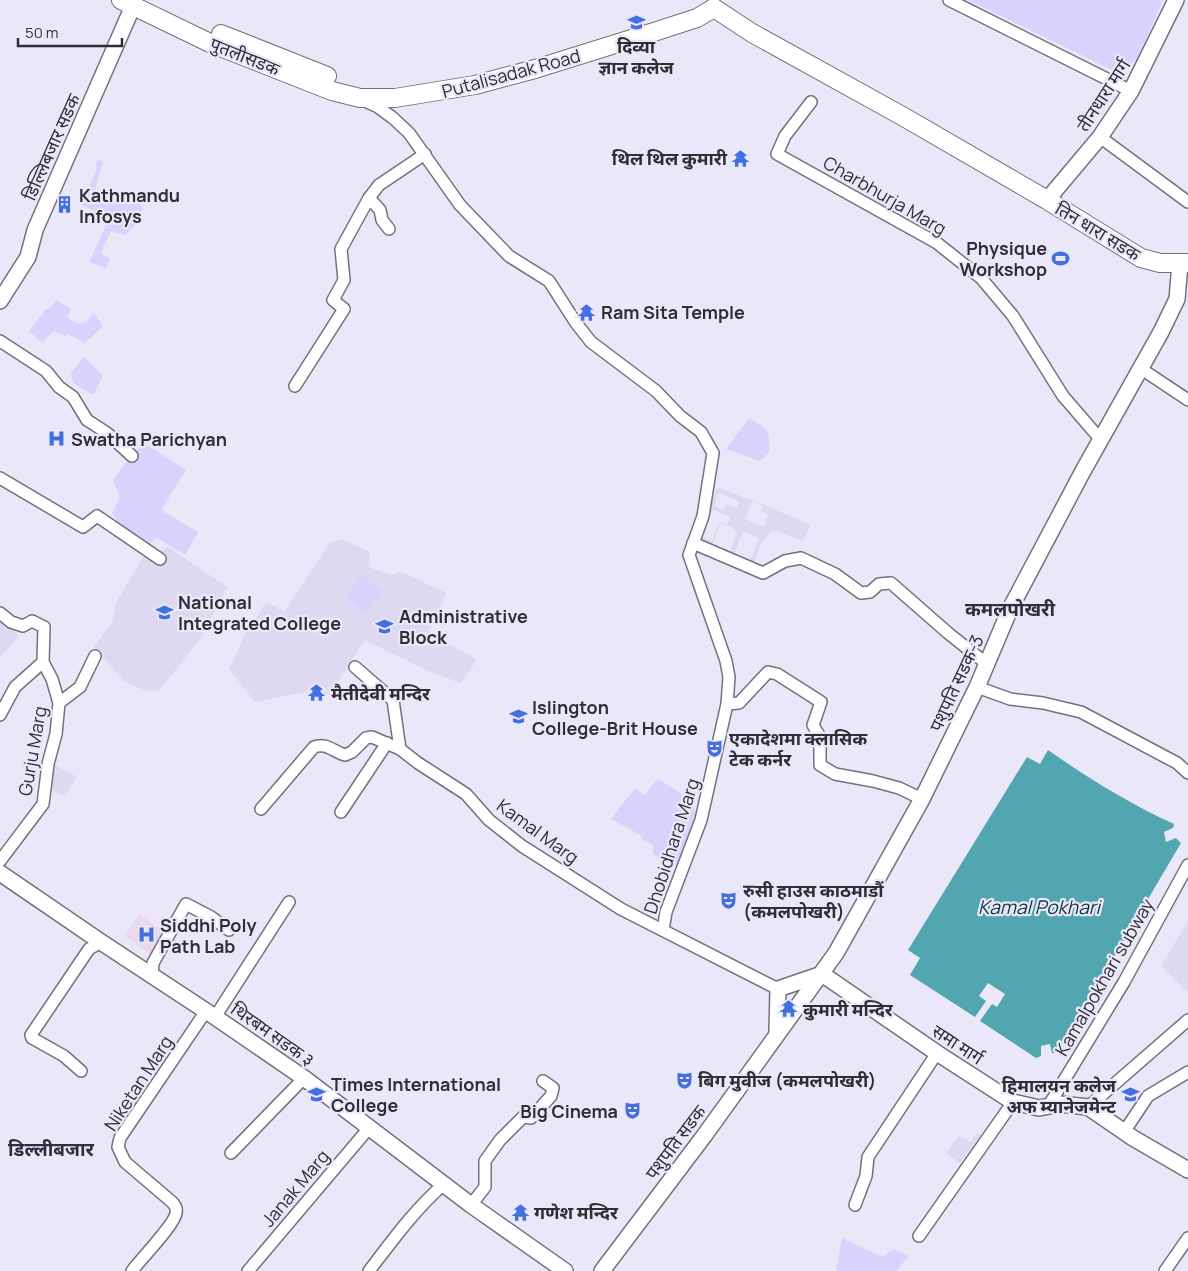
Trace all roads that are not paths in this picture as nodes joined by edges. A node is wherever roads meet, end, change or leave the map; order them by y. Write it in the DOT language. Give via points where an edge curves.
graph roads {
  1 [pos="949,0"];
  2 [pos="1176,0"];
  3 [pos="131,1"];
  4 [pos="715,4"];
  5 [pos="1131,91"];
  6 [pos="361,94"];
  7 [pos="811,102"];
  8 [pos="1100,136"];
  9 [pos="425,154"];
  10 [pos="368,198"];
  11 [pos="1046,200"];
  12 [pos="1188,202"];
  13 [pos="389,229"];
  14 [pos="1184,264"];
  15 [pos="0,301"];
  16 [pos="0,341"];
  17 [pos="1140,368"];
  18 [pos="295,386"];
  19 [pos="1188,400"];
  20 [pos="1101,440"];
  21 [pos="132,456"];
  22 [pos="0,478"];
  23 [pos="693,543"];
  24 [pos="160,559"];
  25 [pos="0,613"];
  26 [pos="95,656"];
  27 [pos="43,662"];
  28 [pos="986,664"];
  29 [pos="355,667"];
  30 [pos="977,687"];
  31 [pos="59,703"];
  32 [pos="727,704"];
  33 [pos="0,715"];
  34 [pos="386,743"];
  35 [pos="400,749"];
  36 [pos="1188,773"];
  37 [pos="922,799"];
  38 [pos="261,809"];
  39 [pos="341,812"];
  40 [pos="0,861"];
  41 [pos="1188,865"];
  42 [pos="0,873"];
  43 [pos="289,902"];
  44 [pos="228,930"];
  45 [pos="663,930"];
  46 [pos="101,942"];
  47 [pos="822,974"];
  48 [pos="152,976"];
  49 [pos="778,989"];
  50 [pos="211,1014"];
  51 [pos="1188,1020"];
  52 [pos="777,1033"];
  53 [pos="937,1053"];
  54 [pos="81,1071"];
  55 [pos="1188,1072"];
  56 [pos="304,1078"];
  57 [pos="542,1081"];
  58 [pos="1013,1102"];
  59 [pos="1049,1105"];
  60 [pos="1088,1107"];
  61 [pos="369,1128"];
  62 [pos="1124,1132"];
  63 [pos="231,1153"];
  64 [pos="1188,1170"];
  65 [pos="444,1184"];
  66 [pos="471,1205"];
  67 [pos="855,1205"];
  68 [pos="919,1236"];
  69 [pos="1188,1238"];
  70 [pos="132,1271"];
  71 [pos="248,1271"];
  72 [pos="369,1271"];
  73 [pos="565,1271"];
  74 [pos="602,1271"];
  75 [pos="1165,1271"];
  1 -- 5 [label="street"];
  2 -- 5 [label="main road, तीनधारा मार्ग"];
  3 -- 6 [label="main road, पुतलीसडक" via="210,43 332,91"];
  3 -- 15 [label="main road, डिल्लिबजार सडक" via="35,230 28,257"];
  4 -- 6 [label="main road, पुतलीसडक" via="482,76"];
  4 -- 11 [label="main road, तिन धारा सडक" via="752,33"];
  5 -- 8 [label="main road, तीनधारा मार्ग"];
  6 -- 9 [label="street, Dhobidhara Marg" via="409,133"];
  7 -- 20 [label="street, Charbhurja Marg" via="785,136 777,154 937,243 981,278 1013,316 1063,396"];
  8 -- 11 [label="main road, तीनधारा मार्ग"];
  8 -- 12 [label="street"];
  9 -- 10 [label="street" via="379,185"];
  9 -- 23 [label="street, Dhobidhara Marg" via="460,205 509,256 550,281 591,342 656,391 701,432 713,453 703,516"];
  10 -- 13 [label="street" via="380,210"];
  10 -- 18 [label="street" via="341,249 344,280 333,300 344,309"];
  11 -- 14 [label="main road, तिन धारा सडक" via="1141,258"];
  14 -- 17 [label="main road, पशुपति सडक-3" via="1177,299"];
  16 -- 21 [label="street" via="46,371 59,387 73,397 87,420"];
  17 -- 19 [label="street"];
  17 -- 20 [label="main road, पशुपति सडक-3"];
  20 -- 28 [label="main road, पशुपति सडक-3" via="1010,609"];
  22 -- 24 [label="street" via="83,527 97,516"];
  23 -- 28 [label="street" via="763,573 785,561 802,558 835,574 861,592 870,592 880,584 891,583"];
  23 -- 32 [label="street, Dhobidhara Marg" via="689,555 726,661 729,677"];
  25 -- 27 [label="street, Gurju Marg" via="23,626 32,621 44,627"];
  26 -- 31 [label="street" via="80,687"];
  27 -- 31 [label="street, Gurju Marg"];
  27 -- 33 [label="street" via="15,687"];
  28 -- 30 [label="main road, पशुपति सडक-3"];
  29 -- 35 [label="street" via="393,700"];
  30 -- 36 [label="street" via="1010,699 1081,712 1177,763"];
  30 -- 37 [label="main road, पशुपति सडक-3"];
  31 -- 40 [label="street, Gurju Marg" via="43,804"];
  32 -- 37 [label="street" via="740,703 768,672 777,674 821,702 813,725 820,737 820,765 835,774 899,788"];
  32 -- 45 [label="street, Dhobidhara Marg" via="701,820 666,912"];
  34 -- 35 [label="street, Kamal Marg"];
  34 -- 38 [label="street, Kamal Marg" via="372,736 345,755 325,745 314,747"];
  34 -- 39 [label="street"];
  35 -- 45 [label="street, Kamal Marg" via="466,794 490,820 522,846 621,909"];
  37 -- 47 [label="main road, पशुपति सडक-3"];
  41 -- 59 [label="street, Kamalpokhari subway" via="1124,982"];
  42 -- 46 [label="main road, थिरबम सडक ३"];
  43 -- 50 [label="street"];
  44 -- 48 [label="street" via="186,904 153,963"];
  45 -- 49 [label="street, Kamal Marg"];
  46 -- 48 [label="main road, थिरबम सडक ३"];
  46 -- 54 [label="street" via="89,949 30,1035"];
  47 -- 49 [label="main road"];
  47 -- 52 [label="main road, पशुपति सडक"];
  47 -- 53 [label="main road, समा मार्ग"];
  48 -- 50 [label="main road, थिरबम सडक ३"];
  49 -- 52 [label="main road"];
  50 -- 56 [label="main road, थिरबम सडक ३"];
  50 -- 70 [label="street, Niketan Marg" via="120,1138 118,1147 124,1162 176,1208 171,1223"];
  51 -- 60 [label="street"];
  52 -- 74 [label="main road, पशुपति सडक"];
  53 -- 58 [label="main road, समा मार्ग"];
  53 -- 67 [label="street" via="868,1157 866,1176"];
  55 -- 62 [label="street" via="1148,1096"];
  56 -- 61 [label="main road, थिरबम सडक ३"];
  56 -- 63 [label="street"];
  57 -- 66 [label="street" via="553,1088 551,1096 531,1118 523,1118 500,1140 485,1161 485,1187"];
  58 -- 59 [label="main road, समा मार्ग" via="1038,1108"];
  58 -- 68 [label="street"];
  59 -- 60 [label="main road, समा मार्ग"];
  60 -- 62 [label="main road"];
  61 -- 65 [label="main road, थिरबम सडक ३"];
  61 -- 71 [label="street, Janak Marg"];
  62 -- 64 [label="main road"];
  65 -- 66 [label="main road, थिरबम सडक ३"];
  65 -- 72 [label="street" via="388,1245"];
  66 -- 73 [label="main road, थिरबम सडक ३"];
  69 -- 75 [label="street"];
}
